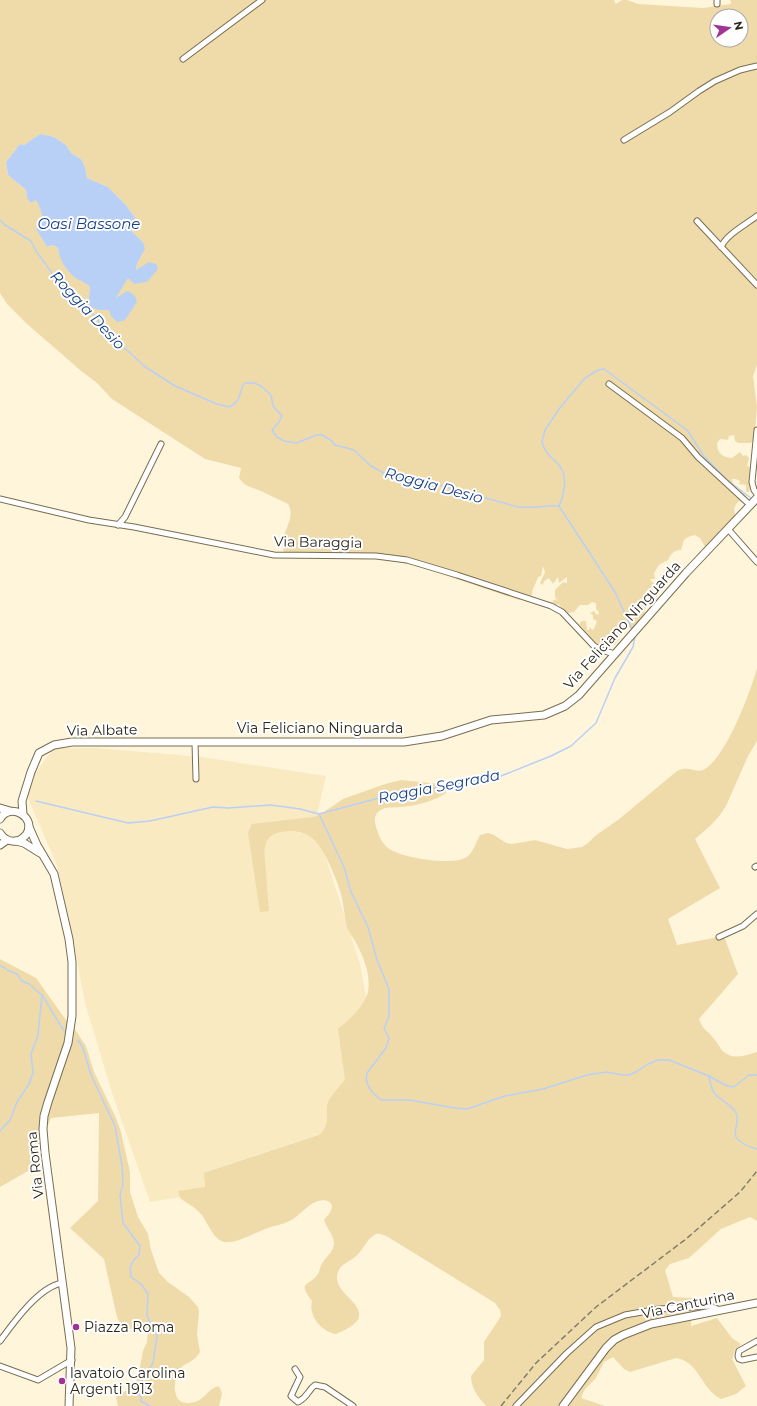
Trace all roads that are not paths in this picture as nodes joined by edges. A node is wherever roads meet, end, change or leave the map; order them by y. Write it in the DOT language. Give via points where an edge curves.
graph roads {
  1 [pos="262,0"];
  2 [pos="183,59"];
  3 [pos="757,66"];
  4 [pos="624,140"];
  5 [pos="757,216"];
  6 [pos="697,221"];
  7 [pos="721,247"];
  8 [pos="757,286"];
  9 [pos="609,384"];
  10 [pos="757,430"];
  11 [pos="161,444"];
  12 [pos="757,494"];
  13 [pos="0,499"];
  14 [pos="754,501"];
  15 [pos="118,525"];
  16 [pos="728,528"];
  17 [pos="757,562"];
  18 [pos="615,654"];
  19 [pos="195,742"];
  20 [pos="196,779"];
  21 [pos="22,801"];
  22 [pos="0,808"];
  23 [pos="12,811"];
  24 [pos="23,814"];
  25 [pos="0,819"];
  26 [pos="29,827"];
  27 [pos="0,833"];
  28 [pos="7,840"];
  29 [pos="16,841"];
  30 [pos="0,845"];
  31 [pos="45,857"];
  32 [pos="757,914"];
  33 [pos="719,937"];
  34 [pos="62,1283"];
  35 [pos="757,1304"];
  36 [pos="721,1310"];
  37 [pos="0,1341"];
  38 [pos="757,1341"];
  39 [pos="757,1357"];
  40 [pos="72,1360"];
  41 [pos="0,1366"];
  42 [pos="295,1369"];
  43 [pos="69,1406"];
  44 [pos="353,1406"];
  45 [pos="516,1406"];
  46 [pos="563,1406"];
  1 -- 2 [label="street"];
  3 -- 4 [label="street" via="715,81"];
  5 -- 7 [label="street" via="728,236"];
  6 -- 7 [label="street"];
  7 -- 8 [label="street"];
  9 -- 14 [label="street" via="682,438 698,457"];
  10 -- 12 [label="street" via="752,482"];
  11 -- 15 [label="street"];
  13 -- 15 [label="street, Via Baraggia"];
  14 -- 16 [label="street, Via Feliciano Ninguarda"];
  15 -- 18 [label="street, Via Baraggia" via="274,555 376,556 406,560 551,606 562,612 594,646"];
  16 -- 17 [label="street"];
  16 -- 18 [label="street, Via Feliciano Ninguarda"];
  18 -- 19 [label="street, Via Feliciano Ninguarda" via="579,695 565,706 544,715 491,720 442,736 404,742"];
  19 -- 20 [label="street"];
  19 -- 21 [label="street, Via Albate" via="72,742 54,745 39,754"];
  21 -- 23 [label="street, Via Albate"];
  21 -- 24 [label="street, Via Albate"];
  22 -- 23 [label="street"];
  23 -- 24 [label="street"];
  23 -- 25 [label="street, Via Albate" via="5,813"];
  24 -- 26 [label="street, Via Roma"];
  26 -- 29 [label="street" via="25,836"];
  26 -- 31 [label="street, Via Roma"];
  27 -- 28 [label="street"];
  28 -- 29 [label="street, Via Roma"];
  28 -- 30 [label="street"];
  29 -- 31 [label="street, Via Roma" via="24,843"];
  31 -- 34 [label="street, Via Roma" via="56,880 69,939 72,968 72,1016 68,1043 48,1102 43,1129"];
  32 -- 33 [label="street" via="744,926"];
  34 -- 37 [label="street" via="53,1286 30,1305"];
  34 -- 40 [label="street, Via Roma"];
  35 -- 36 [label="street, Via Canturina"];
  36 -- 45 [label="street" via="710,1306 659,1309 625,1315 596,1327"];
  36 -- 46 [label="street, Via Canturina" via="651,1324 623,1334 606,1348"];
  38 -- 39 [label="street" via="739,1351 738,1356 742,1360"];
  40 -- 41 [label="street" via="38,1380"];
  40 -- 43 [label="street, Via Roma"];
  42 -- 44 [label="street" via="300,1378 291,1396 298,1402 306,1398 315,1385 325,1387"];
}
